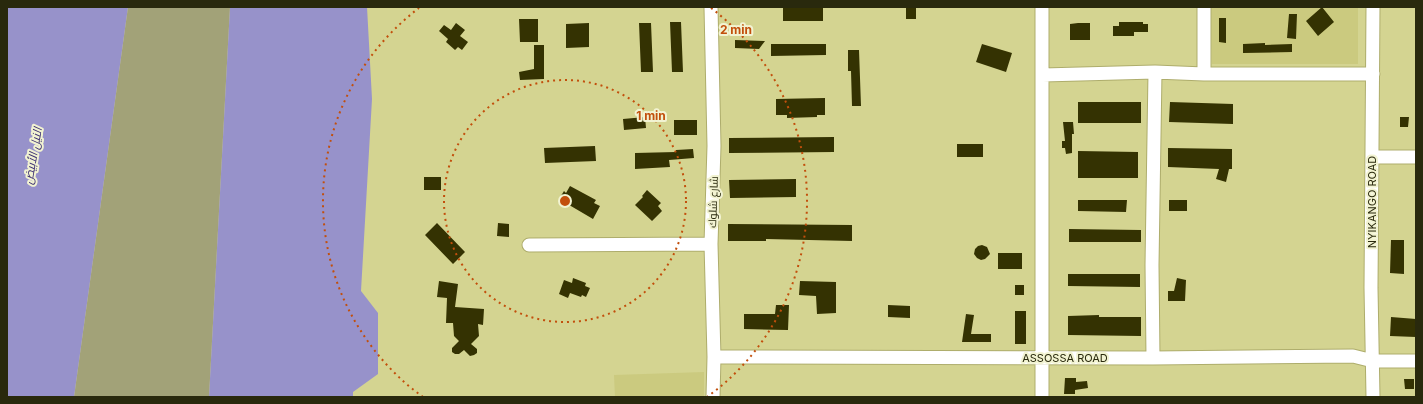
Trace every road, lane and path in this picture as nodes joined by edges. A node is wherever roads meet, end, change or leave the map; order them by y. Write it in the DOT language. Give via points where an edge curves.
graph roads {
  1 [pos="711,7"];
  2 [pos="1042,7"];
  3 [pos="1204,7"];
  4 [pos="1373,7"];
  5 [pos="1155,72"];
  6 [pos="1204,74"];
  7 [pos="1373,74"];
  8 [pos="1043,75"];
  9 [pos="1372,157"];
  10 [pos="1416,157"];
  11 [pos="711,244"];
  12 [pos="529,245"];
  13 [pos="714,357"];
  14 [pos="1042,358"];
  15 [pos="1153,358"];
  16 [pos="1373,361"];
  17 [pos="1416,361"];
  18 [pos="714,397"];
  19 [pos="1042,397"];
  20 [pos="1373,397"];
  1 -- 11 [label="street, شارع شلوك" via="714,146"];
  2 -- 8 [label="street"];
  3 -- 6 [label="street"];
  4 -- 7 [label="street, NYIKANGO ROAD"];
  5 -- 6 [label="street"];
  5 -- 8 [label="street"];
  5 -- 15 [label="street"];
  6 -- 7 [label="street"];
  7 -- 9 [label="street, NYIKANGO ROAD"];
  8 -- 14 [label="street"];
  9 -- 10 [label="street"];
  9 -- 16 [label="street, NYIKANGO ROAD"];
  11 -- 12 [label="street"];
  11 -- 13 [label="street, شارع شلوك"];
  13 -- 14 [label="street, ASSOSSA ROAD"];
  13 -- 18 [label="street, شارع شلوك"];
  14 -- 15 [label="street, ASSOSSA ROAD"];
  14 -- 19 [label="street"];
  15 -- 16 [label="street, ASSOSSA ROAD" via="1353,356"];
  16 -- 17 [label="street, ASSOSSA ROAD"];
  16 -- 20 [label="street, NYIKANGO ROAD"];
}
